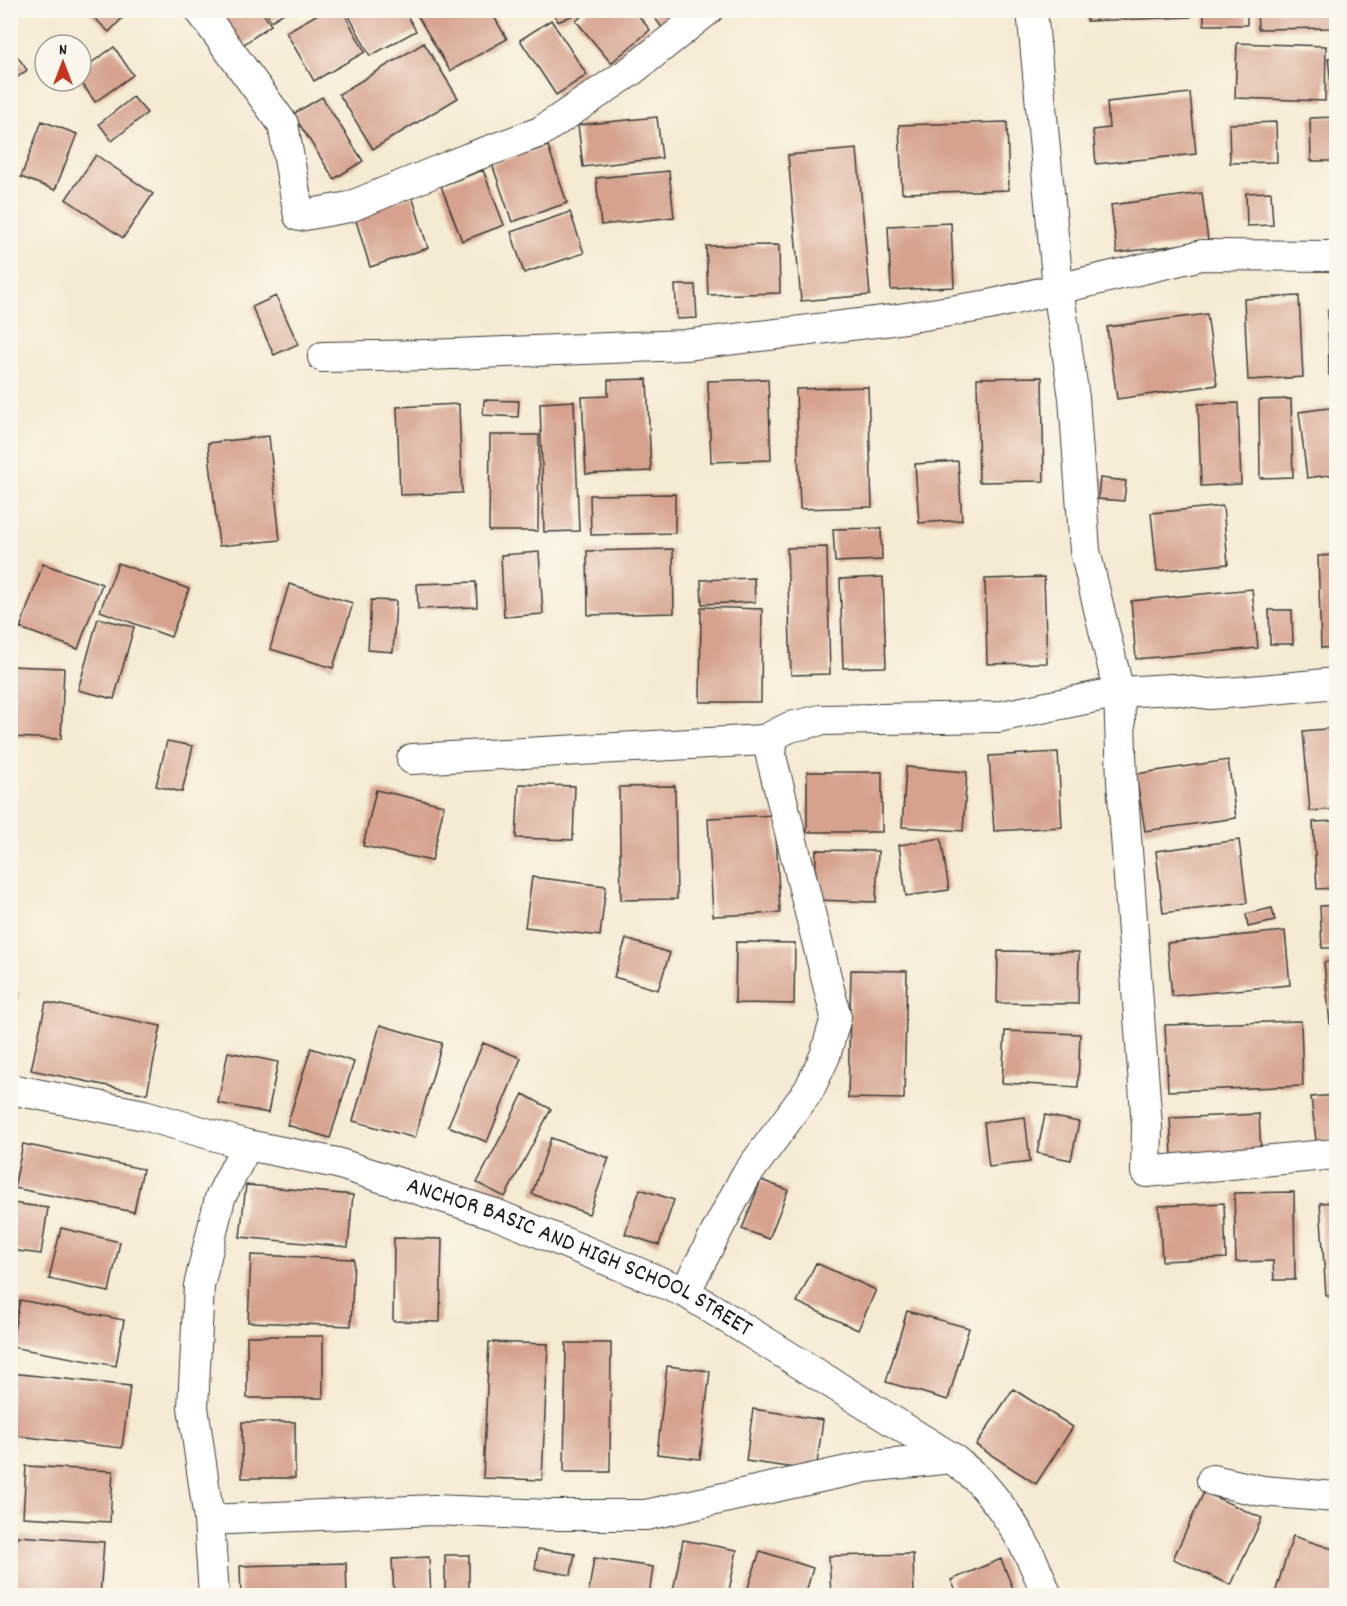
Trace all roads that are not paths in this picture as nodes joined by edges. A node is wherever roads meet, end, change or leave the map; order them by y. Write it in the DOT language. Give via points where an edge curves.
graph roads {
  1 [pos="200,10"];
  2 [pos="708,10"];
  3 [pos="1032,10"];
  4 [pos="1336,256"];
  5 [pos="1058,288"];
  6 [pos="323,357"];
  7 [pos="1336,683"];
  8 [pos="1119,692"];
  9 [pos="764,740"];
  10 [pos="412,759"];
  11 [pos="10,1089"];
  12 [pos="247,1145"];
  13 [pos="1336,1154"];
  14 [pos="685,1292"];
  15 [pos="952,1458"];
  16 [pos="1212,1480"];
  17 [pos="1336,1497"];
  18 [pos="210,1520"];
  19 [pos="214,1596"];
  20 [pos="1047,1596"];
  1 -- 2 [label="street" via="283,124 299,216 349,207 540,132 631,71"];
  3 -- 5 [label="street"];
  4 -- 5 [label="street" via="1202,255"];
  5 -- 6 [label="street" via="989,305 892,320 685,345"];
  5 -- 8 [label="street" via="1074,398 1085,551"];
  7 -- 8 [label="street" via="1209,694 1172,689"];
  8 -- 9 [label="street" via="998,717 821,720 790,727"];
  8 -- 13 [label="street" via="1147,1127 1146,1172"];
  9 -- 10 [label="street"];
  9 -- 14 [label="street" via="772,745 771,756 836,1017 825,1056 809,1090 745,1177"];
  11 -- 12 [label="street, ANCHOR BASIC AND HIGH SCHOOL STREET" via="144,1115"];
  12 -- 14 [label="street, ANCHOR BASIC AND HIGH SCHOOL STREET" via="337,1163 495,1214"];
  12 -- 18 [label="street" via="220,1198 199,1286 193,1407"];
  14 -- 15 [label="street, ANCHOR BASIC AND HIGH SCHOOL STREET"];
  15 -- 18 [label="street" via="866,1467 646,1515 434,1510"];
  15 -- 20 [label="street, ANCHOR BASIC AND HIGH SCHOOL STREET" via="980,1482 1014,1526 1037,1566"];
  16 -- 17 [label="street" via="1262,1491"];
  18 -- 19 [label="street"];
}
